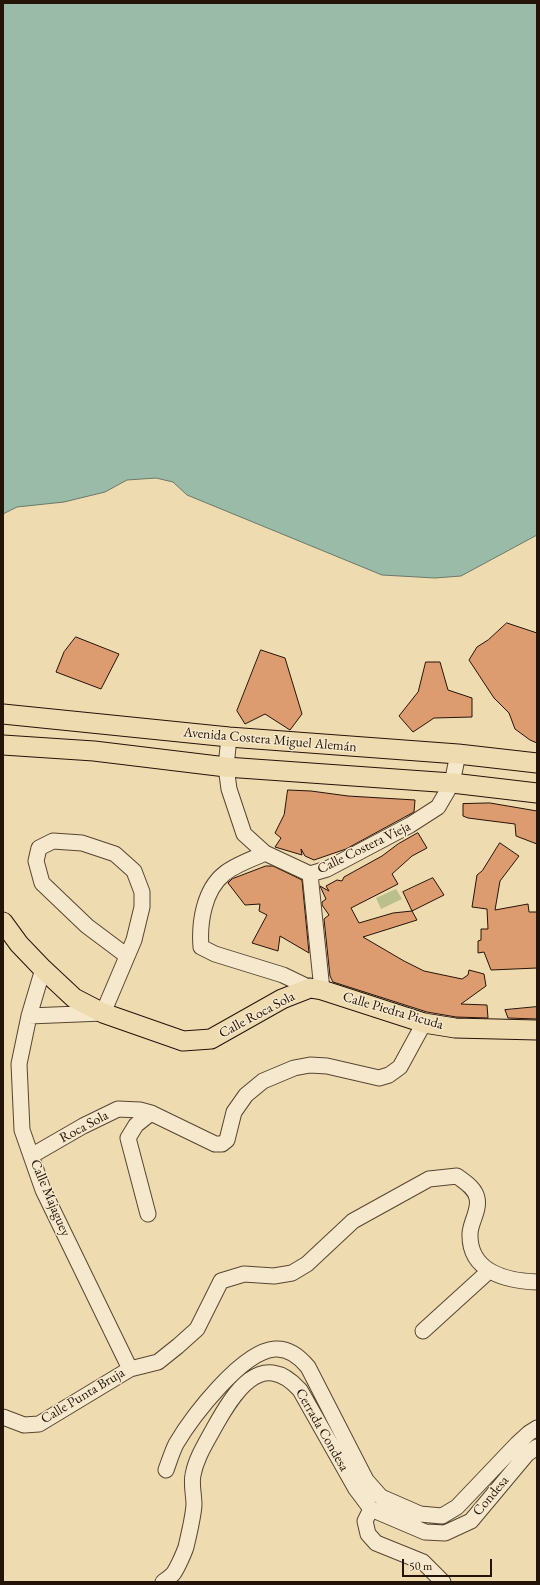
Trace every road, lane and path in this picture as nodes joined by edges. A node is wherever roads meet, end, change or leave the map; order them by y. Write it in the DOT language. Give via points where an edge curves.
graph roads {
  1 [pos="3,714"];
  2 [pos="229,738"];
  3 [pos="3,745"];
  4 [pos="458,754"];
  5 [pos="537,763"];
  6 [pos="226,767"];
  7 [pos="452,783"];
  8 [pos="537,793"];
  9 [pos="265,853"];
  10 [pos="310,874"];
  11 [pos="3,922"];
  12 [pos="127,956"];
  13 [pos="43,970"];
  14 [pos="316,989"];
  15 [pos="103,1013"];
  16 [pos="29,1016"];
  17 [pos="424,1023"];
  18 [pos="537,1030"];
  19 [pos="146,1112"];
  20 [pos="31,1156"];
  21 [pos="148,1214"];
  22 [pos="489,1271"];
  23 [pos="537,1282"];
  24 [pos="423,1331"];
  25 [pos="130,1368"];
  26 [pos="3,1417"];
  27 [pos="537,1428"];
  28 [pos="537,1447"];
  29 [pos="166,1470"];
  30 [pos="371,1508"];
  31 [pos="163,1582"];
  32 [pos="443,1582"];
  1 -- 2 [label="main road, Avenida Costera Miguel Alemán"];
  2 -- 4 [label="main road, Avenida Costera Miguel Alemán"];
  2 -- 6 [label="street, Calle Costera Vieja"];
  3 -- 6 [label="main road, Avenida Costera Miguel Alemán" via="94,751"];
  4 -- 5 [label="main road, Avenida Costera Miguel Alemán"];
  4 -- 7 [label="street, Calle Costera Vieja"];
  6 -- 7 [label="main road, Avenida Costera Miguel Alemán"];
  6 -- 9 [label="street, Calle Costera Vieja" via="229,789 244,834"];
  7 -- 8 [label="main road, Avenida Costera Miguel Alemán"];
  7 -- 10 [label="street, Calle Costera Vieja" via="438,807 410,826 327,869"];
  9 -- 10 [label="street, Calle Costera Vieja"];
  9 -- 14 [label="street, Calle Piedra Picuda" via="225,873 215,884 206,898 202,947 215,954 283,975"];
  10 -- 14 [label="street"];
  11 -- 13 [label="main road, Calle Roca Sola"];
  12 -- 12 [label="street" via="134,940 142,906 142,892 134,871 115,854 82,843 53,841 40,848 36,861 42,883 87,926"];
  12 -- 15 [label="street"];
  13 -- 15 [label="main road, Calle Roca Sola" via="74,998"];
  13 -- 16 [label="street, Calle Majaguey"];
  14 -- 15 [label="main road, Calle Roca Sola" via="282,999 211,1039 183,1041"];
  14 -- 17 [label="main road, Calle Piedra Picuda"];
  15 -- 16 [label="street"];
  16 -- 20 [label="street, Calle Majaguey" via="19,1064 22,1130"];
  17 -- 18 [label="main road, Calle Piedra Picuda" via="455,1028"];
  17 -- 19 [label="street" via="400,1067 389,1075 379,1078 327,1066 310,1065 294,1068 263,1081 246,1095 234,1112 227,1140 222,1144 215,1144"];
  19 -- 20 [label="street, Roca Sola" via="118,1109"];
  19 -- 21 [label="street" via="128,1138"];
  20 -- 25 [label="street, Calle Majaguey" via="43,1190"];
  22 -- 23 [label="street, Calle Punta Bruja" via="521,1282"];
  22 -- 24 [label="street"];
  22 -- 25 [label="street, Calle Punta Bruja" via="477,1259 471,1246 470,1233 478,1206 478,1199 472,1188 457,1176 429,1179 353,1220 307,1264 292,1273 274,1276 244,1274 221,1280 197,1329 158,1362"];
  25 -- 26 [label="street, Calle Punta Bruja" via="39,1424 24,1425"];
  27 -- 29 [label="street, Cerrada Condesa" via="517,1444 457,1506 442,1516 420,1514 381,1497 366,1480 308,1366 300,1357 289,1351 274,1349 258,1354 231,1374 176,1445"];
  28 -- 30 [label="street, Condesa" via="527,1454 471,1521 445,1533 425,1532"];
  30 -- 31 [label="street, Cerrada Condesa" via="356,1489 300,1390 291,1380 280,1374 254,1376 244,1383 228,1402 198,1458 192,1476 194,1505 185,1548 173,1574"];
  30 -- 32 [label="street" via="365,1521 368,1534 376,1544 423,1562"];
}
